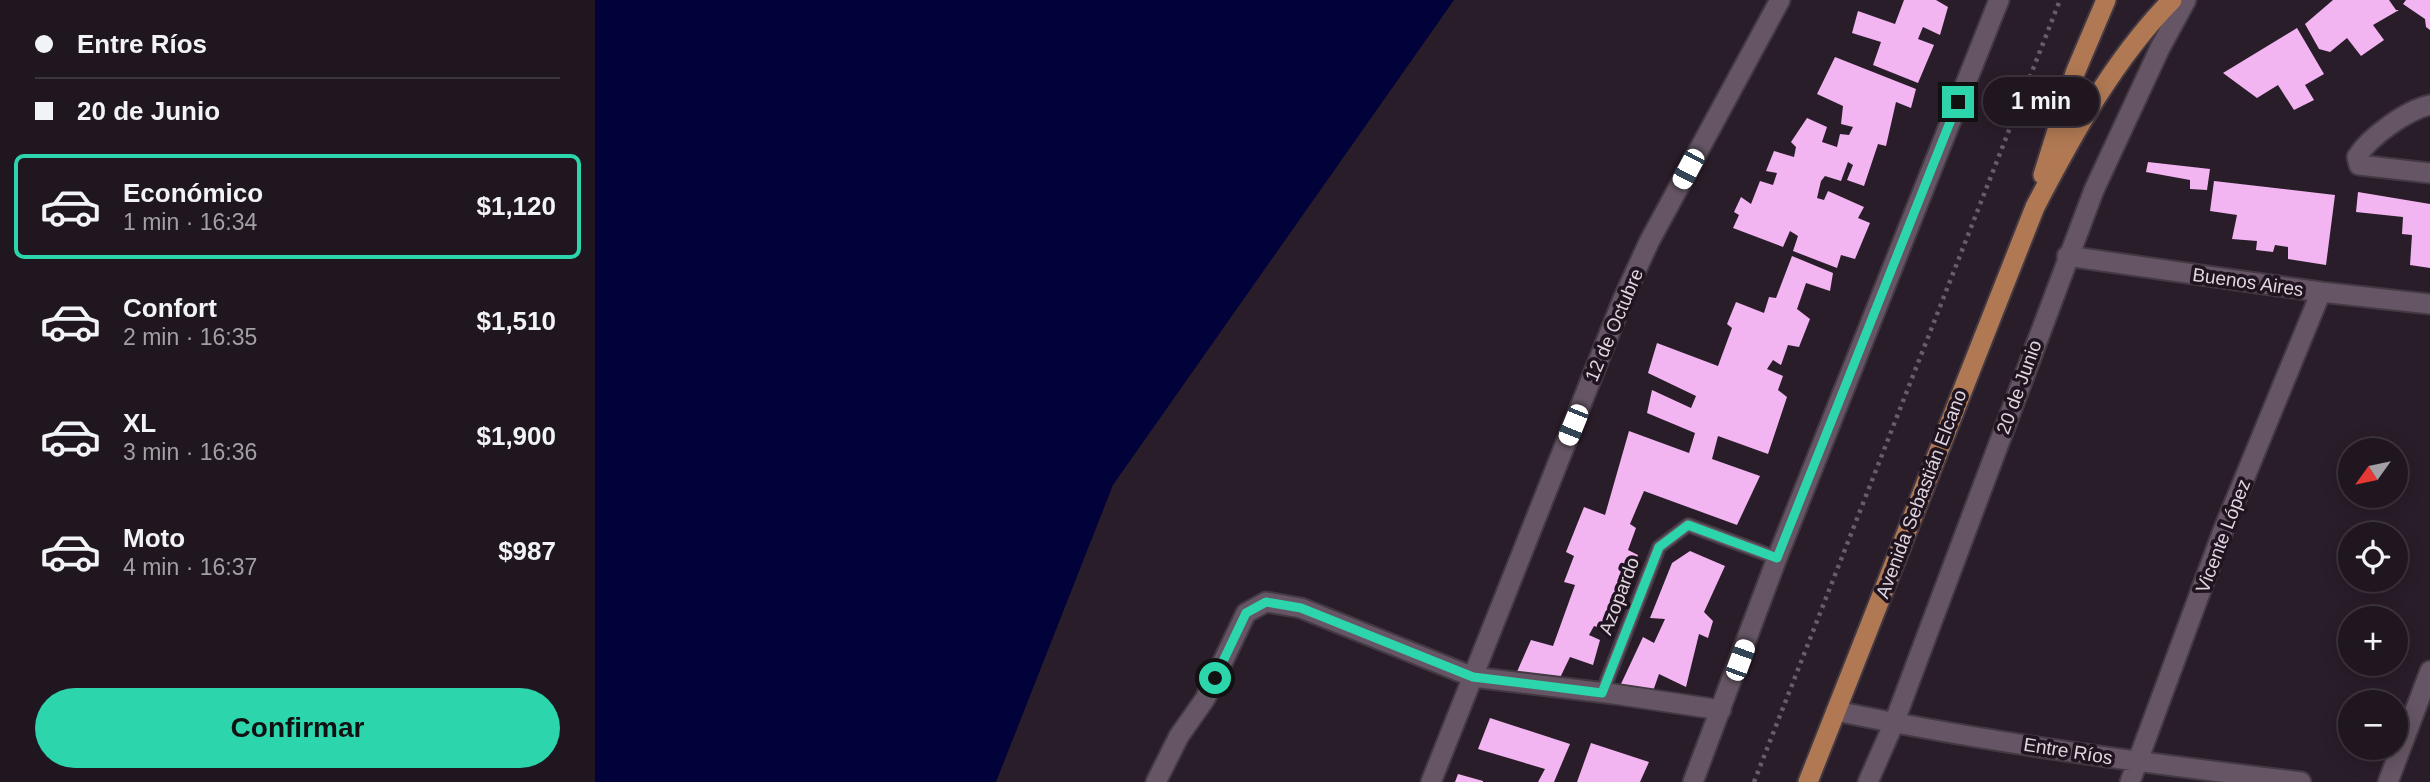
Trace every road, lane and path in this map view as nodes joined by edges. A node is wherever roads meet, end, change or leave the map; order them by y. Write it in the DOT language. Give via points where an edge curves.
graph roads {
  1 [pos="1780,0"];
  2 [pos="1999,0"];
  3 [pos="2060,0"];
  4 [pos="2106,0"];
  5 [pos="2172,0"];
  6 [pos="2186,0"];
  7 [pos="2430,105"];
  8 [pos="2430,173"];
  9 [pos="2035,207"];
  10 [pos="2067,256"];
  11 [pos="2321,292"];
  12 [pos="2430,304"];
  13 [pos="1777,558"];
  14 [pos="2430,671"];
  15 [pos="1473,677"];
  16 [pos="1602,693"];
  17 [pos="1721,710"];
  18 [pos="1836,711"];
  19 [pos="1894,723"];
  20 [pos="2138,762"];
  21 [pos="1156,782"];
  22 [pos="1431,782"];
  23 [pos="1693,782"];
  24 [pos="1753,782"];
  25 [pos="1808,782"];
  26 [pos="1868,782"];
  27 [pos="2130,782"];
  28 [pos="2301,782"];
  29 [pos="2388,782"];
  1 -- 15 [label="street, 12 de Octubre" via="1623,299"];
  2 -- 13 [label="street"];
  3 -- 24 [label="path"];
  4 -- 9 [label="main road, Avenida Sebastián Elcano" via="2071,85"];
  5 -- 9 [label="main road, Avenida Sebastián Elcano" via="2122,60"];
  6 -- 10 [label="street, 20 de Junio" via="2139,92"];
  7 -- 8 [label="street" via="2402,117 2357,157 2359,165"];
  9 -- 18 [label="main road, Avenida Sebastián Elcano"];
  10 -- 11 [label="street, Buenos Aires"];
  10 -- 19 [label="street, 20 de Junio"];
  11 -- 12 [label="street, Buenos Aires"];
  11 -- 20 [label="street, Vicente López" via="2224,528"];
  13 -- 16 [label="lane, Azopardo" via="1688,525 1659,547"];
  13 -- 17 [label="street"];
  14 -- 29 [label="street"];
  15 -- 16 [label="street"];
  15 -- 21 [label="street" via="1301,608 1266,602 1246,613 1205,699 1179,736"];
  15 -- 22 [label="street, 12 de Octubre"];
  16 -- 17 [label="street"];
  17 -- 23 [label="street"];
  18 -- 19 [label="street, Entre Ríos"];
  18 -- 25 [label="main road, Avenida Sebastián Elcano"];
  19 -- 20 [label="street, Entre Ríos"];
  19 -- 26 [label="street, 20 de Junio"];
  20 -- 27 [label="street, Vicente López"];
  20 -- 28 [label="street, Entre Ríos"];
}
